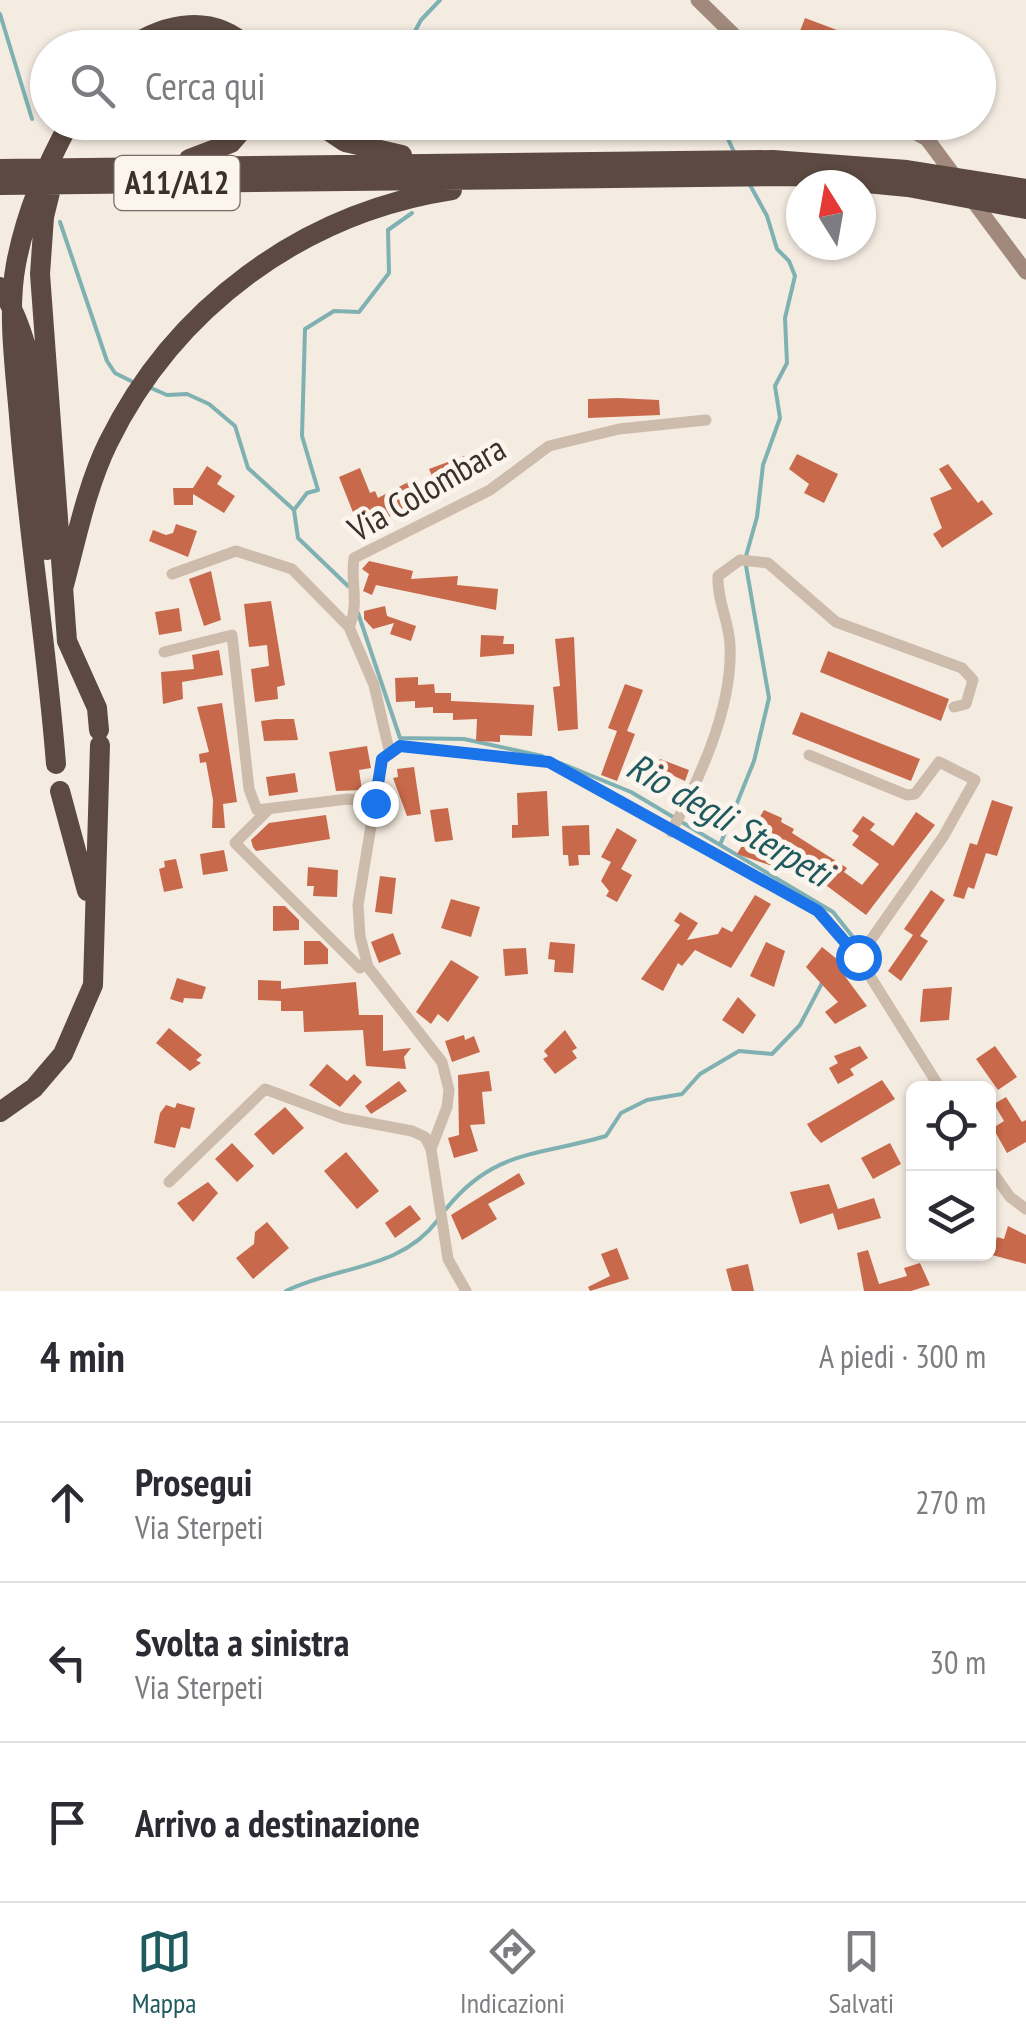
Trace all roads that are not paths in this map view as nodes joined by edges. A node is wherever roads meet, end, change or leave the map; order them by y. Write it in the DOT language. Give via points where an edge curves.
graph roads {
  1 [pos="698,0"];
  2 [pos="161,30"];
  3 [pos="226,30"];
  4 [pos="728,30"];
  5 [pos="59,140"];
  6 [pos="65,140"];
  7 [pos="233,140"];
  8 [pos="342,140"];
  9 [pos="927,140"];
  10 [pos="106,167"];
  11 [pos="0,169"];
  12 [pos="520,172"];
  13 [pos="354,173"];
  14 [pos="908,178"];
  15 [pos="0,185"];
  16 [pos="1026,189"];
  17 [pos="1026,209"];
  18 [pos="1026,272"];
  19 [pos="0,287"];
  20 [pos="706,420"];
  21 [pos="66,550"];
  22 [pos="172,574"];
  23 [pos="349,627"];
  24 [pos="164,652"];
  25 [pos="50,686"];
  26 [pos="954,707"];
  27 [pos="390,754"];
  28 [pos="809,754"];
  29 [pos="56,764"];
  30 [pos="60,792"];
  31 [pos="375,803"];
  32 [pos="268,810"];
  33 [pos="675,824"];
  34 [pos="94,917"];
  35 [pos="858,957"];
  36 [pos="360,968"];
  37 [pos="936,1081"];
  38 [pos="0,1112"];
  39 [pos="431,1148"];
  40 [pos="992,1171"];
  41 [pos="170,1182"];
  42 [pos="1026,1209"];
  43 [pos="466,1291"];
  1 -- 4 [label="street"];
  2 -- 3 [label="highway" via="198,24"];
  5 -- 25 [label="highway" via="19,253 14,353"];
  6 -- 21 [label="highway" via="44,216 40,274"];
  7 -- 10 [label="highway" via="210,154"];
  8 -- 12 [label="highway" via="384,153"];
  9 -- 18 [label="street"];
  10 -- 11 [label="highway, A11/A12"];
  10 -- 13 [label="highway, A11/A12"];
  12 -- 13 [label="highway, A11/A12"];
  12 -- 14 [label="highway, A11/A12" via="680,170 773,160"];
  12 -- 21 [label="highway" via="386,206 306,238 218,296 147,372 106,446"];
  13 -- 15 [label="highway, A11/A12"];
  14 -- 16 [label="highway, A11/A12"];
  14 -- 17 [label="highway, A11/A12"];
  19 -- 25 [label="highway" via="20,320 30,371 56,658"];
  20 -- 23 [label="street, Via Colombara" via="620,430 534,454 525,468 490,490 354,558 356,602"];
  21 -- 34 [label="highway" via="67,642 97,708 100,738"];
  22 -- 23 [label="street" via="236,551 262,556 292,569"];
  23 -- 27 [label="street" via="374,685"];
  24 -- 32 [label="street" via="232,636 252,805"];
  25 -- 29 [label="highway"];
  26 -- 33 [label="street" via="966,704 972,692 974,680 962,668 836,622 768,563 744,559 718,576 717,600 730,642 728,680 696,786"];
  27 -- 31 [label="street" via="382,759"];
  27 -- 33 [label="street" via="400,746 549,762"];
  28 -- 35 [label="street" via="907,794 915,794 939,762 975,780"];
  30 -- 34 [label="highway"];
  31 -- 32 [label="street" via="348,798"];
  31 -- 39 [label="street" via="358,905 360,936 368,967 442,1062 447,1107"];
  32 -- 36 [label="street" via="235,843"];
  33 -- 35 [label="street" via="818,911"];
  34 -- 38 [label="highway" via="93,985 77,1029 47,1075"];
  35 -- 37 [label="street"];
  39 -- 41 [label="street" via="412,1131 343,1118 265,1088"];
  39 -- 43 [label="street" via="448,1258"];
  40 -- 42 [label="street"];
}
